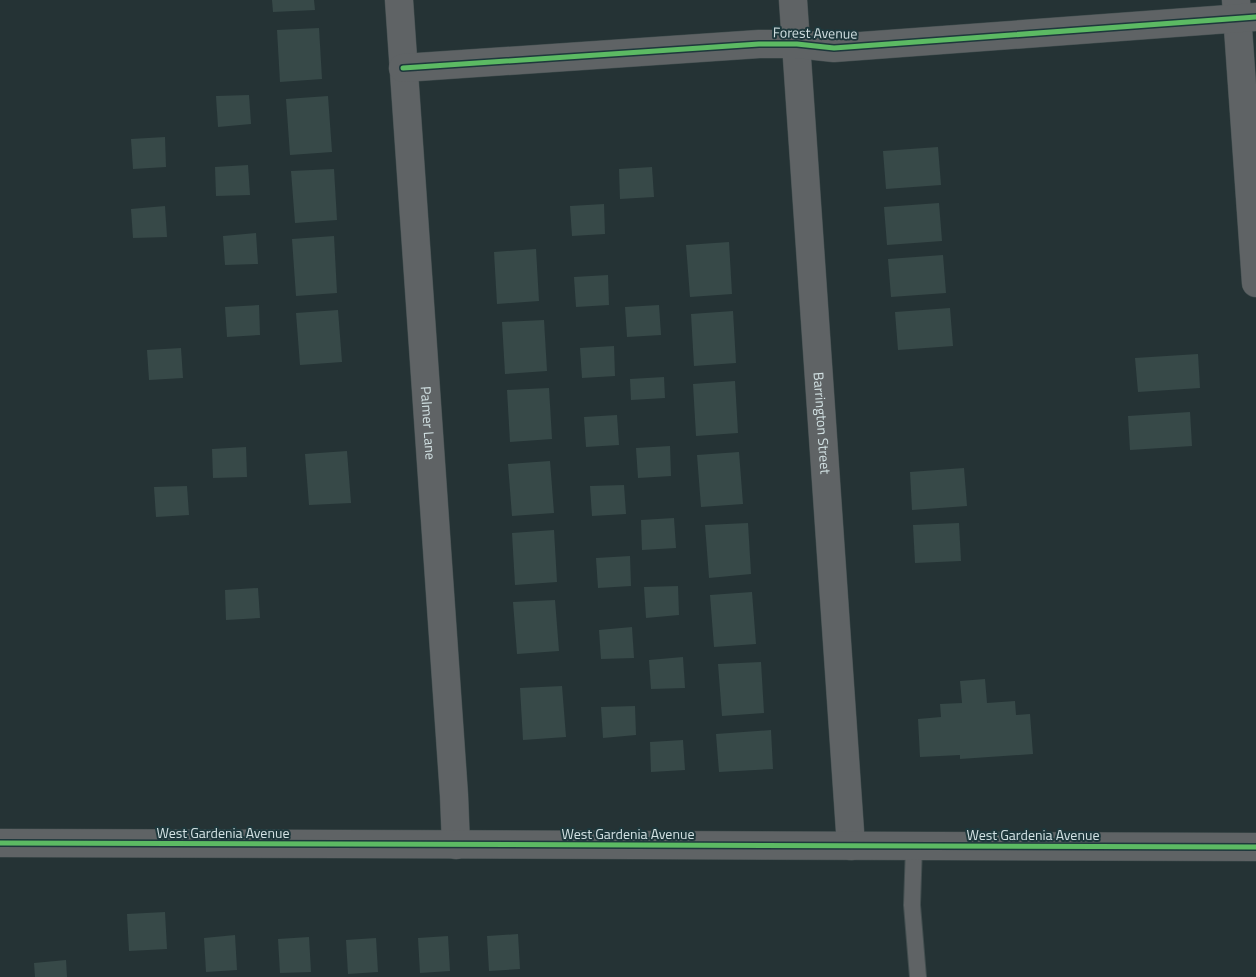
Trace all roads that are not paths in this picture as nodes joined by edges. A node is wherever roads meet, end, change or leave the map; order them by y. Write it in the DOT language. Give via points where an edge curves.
graph roads {
  1 [pos="399,0"];
  2 [pos="793,0"];
  3 [pos="1243,12"];
  4 [pos="797,44"];
  5 [pos="403,68"];
  6 [pos="1256,283"];
  7 [pos="0,837"];
  8 [pos="456,845"];
  9 [pos="851,846"];
  10 [pos="914,846"];
  11 [pos="1256,847"];
  12 [pos="918,977"];
  1 -- 5 [label="street, Palmer Lane"];
  2 -- 4 [label="street, Barrington Street"];
  3 -- 4 [label="street, Forest Avenue" via="834,48"];
  3 -- 6 [label="street"];
  4 -- 5 [label="street, Forest Avenue"];
  4 -- 9 [label="street, Barrington Street"];
  5 -- 8 [label="street, Palmer Lane"];
  7 -- 8 [label="street, West Gardenia Avenue"];
  8 -- 9 [label="street, West Gardenia Avenue"];
  9 -- 10 [label="street, West Gardenia Avenue"];
  10 -- 11 [label="street, West Gardenia Avenue"];
  10 -- 12 [label="lane" via="912,905"];
}
